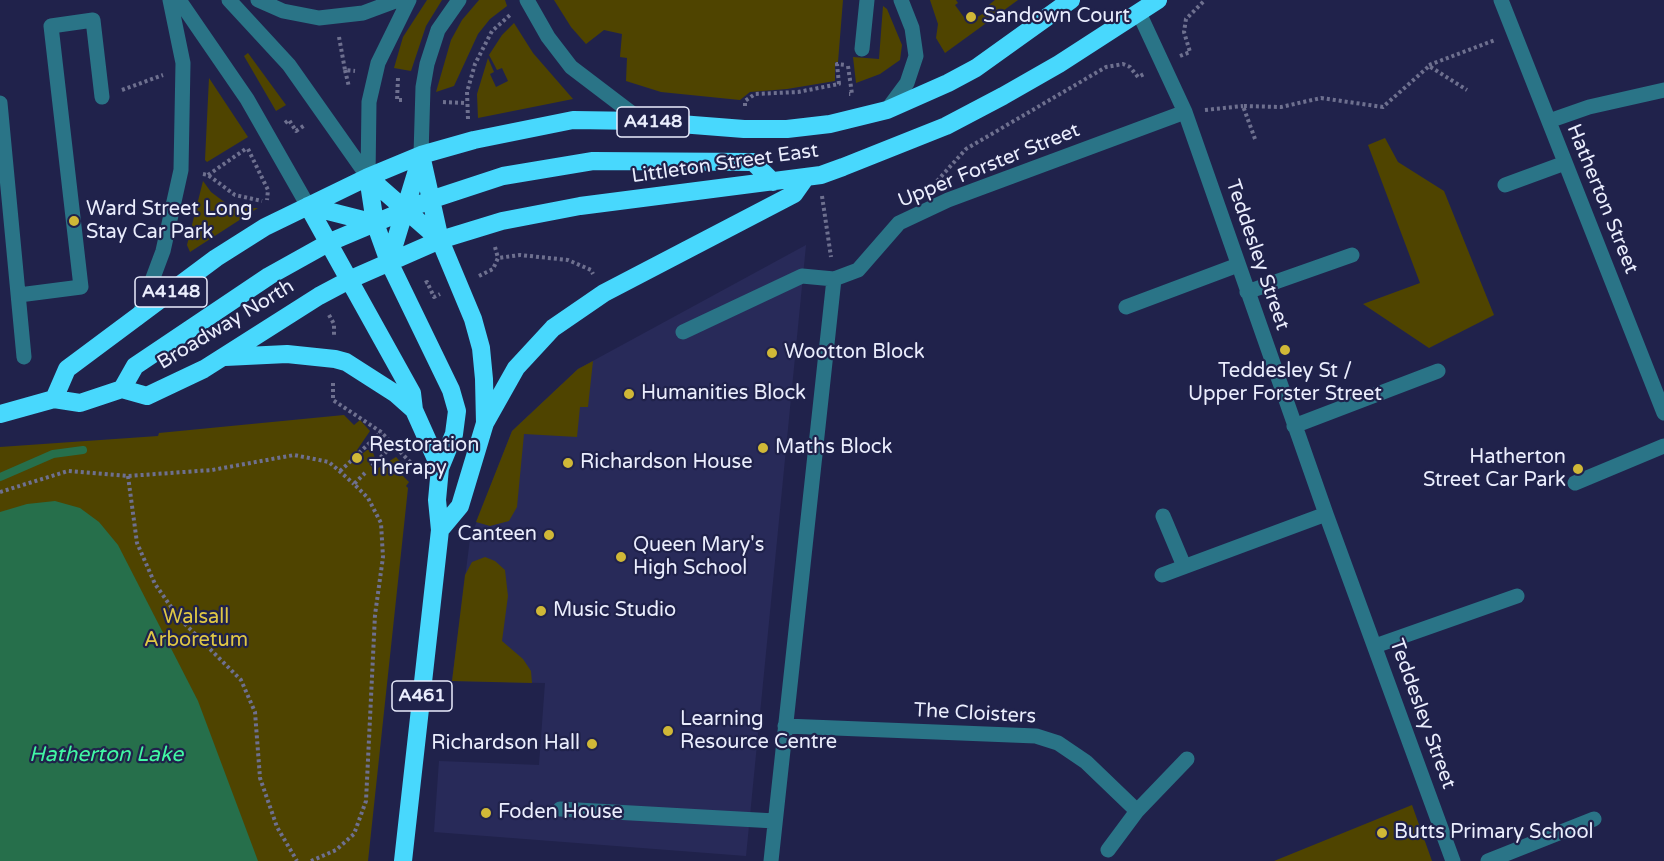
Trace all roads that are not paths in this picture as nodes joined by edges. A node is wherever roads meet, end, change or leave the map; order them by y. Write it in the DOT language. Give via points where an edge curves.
graph roads {
  1 [pos="171,0"];
  2 [pos="178,0"];
  3 [pos="229,0"];
  4 [pos="258,0"];
  5 [pos="398,0"];
  6 [pos="409,0"];
  7 [pos="459,0"];
  8 [pos="527,0"];
  9 [pos="867,0"];
  10 [pos="901,0"];
  11 [pos="1071,0"];
  12 [pos="1158,0"];
  13 [pos="1501,0"];
  14 [pos="1139,13"];
  15 [pos="862,49"];
  16 [pos="1664,90"];
  17 [pos="102,97"];
  18 [pos="0,103"];
  19 [pos="887,110"];
  20 [pos="1185,112"];
  21 [pos="642,121"];
  22 [pos="1549,122"];
  23 [pos="421,155"];
  24 [pos="1565,163"];
  25 [pos="368,177"];
  26 [pos="806,177"];
  27 [pos="773,182"];
  28 [pos="4,184"];
  29 [pos="1505,185"];
  30 [pos="430,200"];
  31 [pos="308,206"];
  32 [pos="404,210"];
  33 [pos="375,223"];
  34 [pos="440,240"];
  35 [pos="330,242"];
  36 [pos="1352,255"];
  37 [pos="389,262"];
  38 [pos="1238,265"];
  39 [pos="351,279"];
  40 [pos="834,279"];
  41 [pos="1247,292"];
  42 [pos="19,295"];
  43 [pos="1126,308"];
  44 [pos="138,318"];
  45 [pos="683,332"];
  46 [pos="24,357"];
  47 [pos="225,357"];
  48 [pos="1438,371"];
  49 [pos="122,389"];
  50 [pos="1660,395"];
  51 [pos="54,399"];
  52 [pos="414,410"];
  53 [pos="1664,413"];
  54 [pos="0,414"];
  55 [pos="485,423"];
  56 [pos="1294,426"];
  57 [pos="1664,446"];
  58 [pos="440,468"];
  59 [pos="1575,483"];
  60 [pos="1326,514"];
  61 [pos="1162,516"];
  62 [pos="440,530"];
  63 [pos="1184,566"];
  64 [pos="1162,575"];
  65 [pos="1517,596"];
  66 [pos="1375,646"];
  67 [pos="785,726"];
  68 [pos="1187,759"];
  69 [pos="560,809"];
  70 [pos="1137,811"];
  71 [pos="1594,819"];
  72 [pos="775,822"];
  73 [pos="1108,850"];
  74 [pos="403,861"];
  75 [pos="771,861"];
  76 [pos="1453,861"];
  77 [pos="1488,861"];
  1 -- 44 [label="street" via="183,63 181,170 163,250"];
  2 -- 31 [label="street" via="247,99"];
  3 -- 25 [label="street" via="289,65"];
  4 -- 5 [label="street" via="284,11 319,18 363,13"];
  6 -- 25 [label="street" via="378,63 369,102"];
  7 -- 23 [label="street" via="438,30 427,64"];
  8 -- 21 [label="street" via="571,67"];
  9 -- 15 [label="street"];
  10 -- 19 [label="street" via="912,28 916,56 907,83"];
  11 -- 19 [label="highway, Littleton Street East / A4148" via="976,68"];
  12 -- 14 [label="highway, Littleton Street East"];
  13 -- 22 [label="street, Hatherton Street"];
  14 -- 20 [label="street, Teddesley Street"];
  14 -- 26 [label="highway, Littleton Street East" via="1059,64 946,126 843,167"];
  16 -- 22 [label="street" via="1589,107"];
  17 -- 42 [label="street" via="93,20 51,26 81,287"];
  18 -- 28 [label="street"];
  19 -- 21 [label="highway, Littleton Street East / A4148" via="830,124 787,129"];
  20 -- 38 [label="street, Teddesley Street"];
  20 -- 40 [label="street, Upper Forster Street" via="948,200 899,223 858,270"];
  21 -- 23 [label="highway, Littleton Street East / A4148" via="573,120"];
  22 -- 24 [label="street, Hatherton Street"];
  23 -- 25 [label="highway, A4148"];
  23 -- 30 [label="highway"];
  23 -- 32 [label="highway"];
  24 -- 29 [label="street"];
  24 -- 50 [label="street, Hatherton Street"];
  25 -- 31 [label="highway, A4148"];
  25 -- 32 [label="highway"];
  25 -- 33 [label="highway"];
  26 -- 27 [label="highway, Littleton Street East"];
  26 -- 55 [label="highway" via="794,194 604,293 553,328 516,368"];
  27 -- 30 [label="highway, Broadway North" via="753,162 593,161 517,172"];
  27 -- 34 [label="highway, Littleton Street East" via="555,210"];
  28 -- 42 [label="street"];
  30 -- 32 [label="highway, Broadway North"];
  30 -- 34 [label="highway"];
  31 -- 33 [label="highway"];
  31 -- 35 [label="highway"];
  31 -- 44 [label="highway, A4148" via="216,258"];
  32 -- 33 [label="highway, Broadway North"];
  32 -- 34 [label="highway"];
  32 -- 37 [label="highway"];
  33 -- 35 [label="highway, Broadway North"];
  33 -- 37 [label="highway"];
  34 -- 37 [label="highway, Littleton Street East"];
  34 -- 55 [label="highway" via="481,348"];
  35 -- 39 [label="highway"];
  35 -- 49 [label="highway, Broadway North / A4148" via="269,276 135,366"];
  36 -- 41 [label="street"];
  37 -- 39 [label="highway, Broadway North"];
  37 -- 58 [label="highway" via="451,390 457,411 454,434"];
  38 -- 41 [label="street, Teddesley Street"];
  38 -- 43 [label="street"];
  39 -- 47 [label="highway, Broadway North"];
  39 -- 52 [label="highway" via="412,393"];
  40 -- 45 [label="street" via="802,276"];
  40 -- 67 [label="street"];
  41 -- 56 [label="street, Teddesley Street"];
  42 -- 46 [label="street"];
  44 -- 51 [label="highway, A4148" via="67,369"];
  47 -- 49 [label="highway, Broadway North" via="147,396"];
  47 -- 52 [label="highway" via="287,354 334,359 354,367"];
  48 -- 56 [label="street"];
  49 -- 51 [label="highway, Broadway North" via="80,403"];
  50 -- 53 [label="street, Hatherton Street"];
  51 -- 54 [label="highway, Broadway North"];
  52 -- 58 [label="highway"];
  55 -- 62 [label="highway" via="460,506"];
  56 -- 60 [label="street, Teddesley Street"];
  57 -- 59 [label="street"];
  58 -- 62 [label="highway"];
  60 -- 63 [label="street"];
  60 -- 66 [label="street, Teddesley Street"];
  61 -- 63 [label="street"];
  62 -- 74 [label="highway, A461"];
  63 -- 64 [label="street"];
  65 -- 66 [label="street"];
  66 -- 76 [label="street, Teddesley Street"];
  67 -- 70 [label="street, The Cloisters" via="1036,736 1058,743 1086,762"];
  67 -- 72 [label="street"];
  68 -- 70 [label="street"];
  69 -- 72 [label="street"];
  70 -- 73 [label="street"];
  71 -- 77 [label="street"];
  72 -- 75 [label="street"];
}
